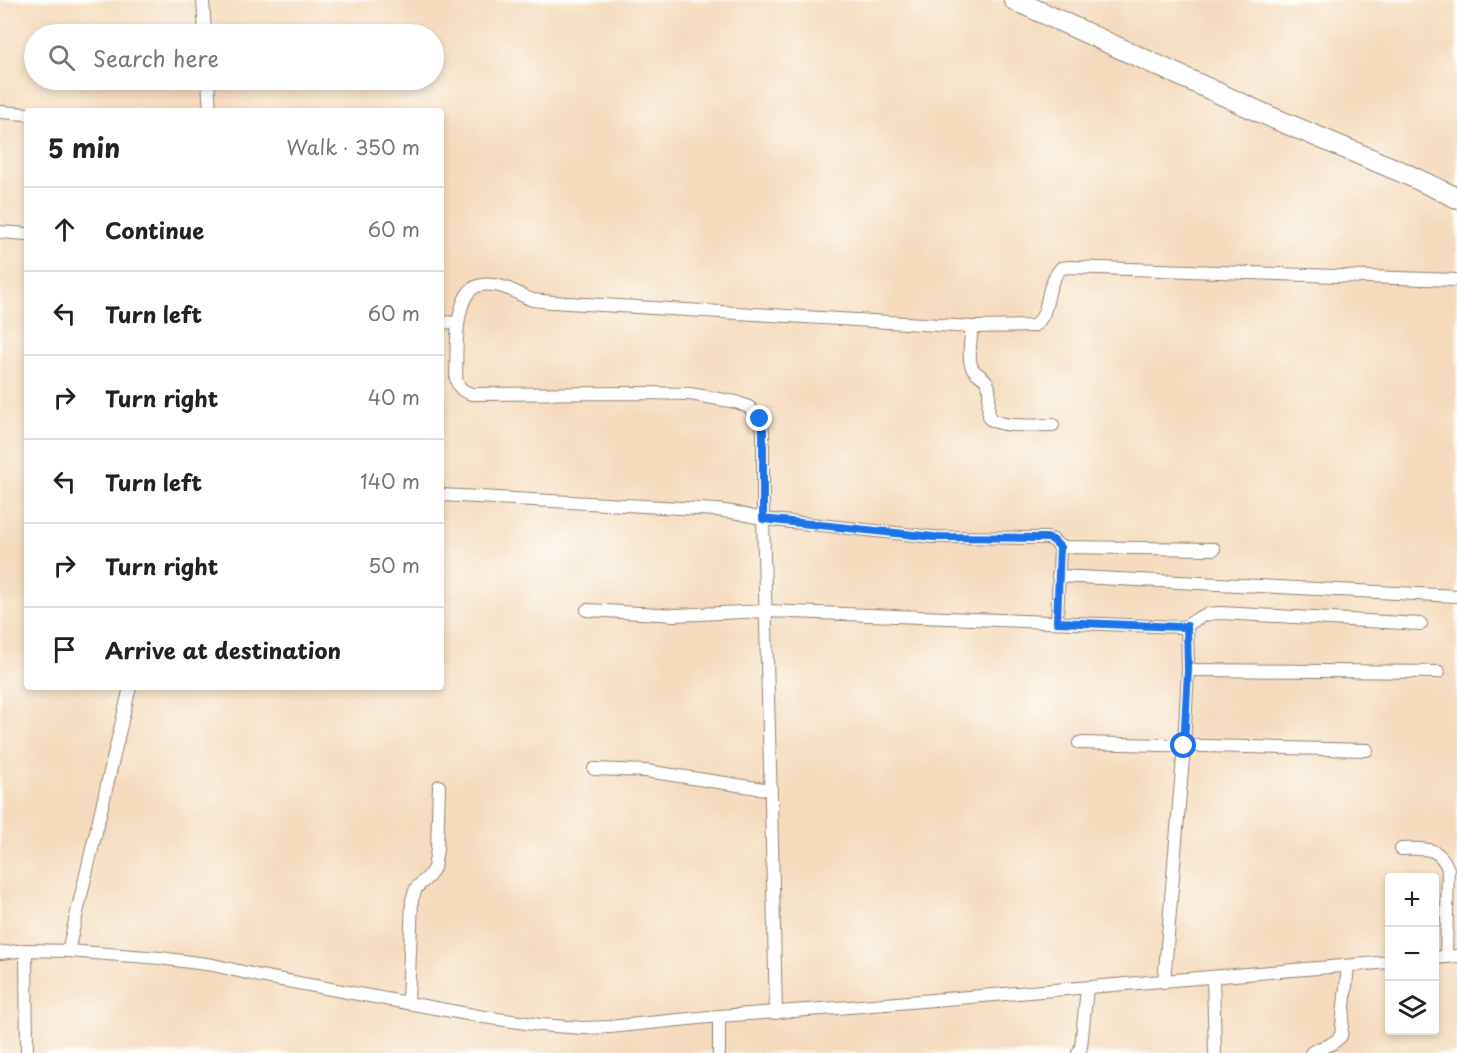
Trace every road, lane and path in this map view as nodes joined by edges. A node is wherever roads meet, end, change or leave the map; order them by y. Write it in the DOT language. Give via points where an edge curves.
graph roads {
  1 [pos="203,0"];
  2 [pos="1014,0"];
  3 [pos="204,24"];
  4 [pos="209,90"];
  5 [pos="210,108"];
  6 [pos="0,112"];
  7 [pos="24,114"];
  8 [pos="1457,198"];
  9 [pos="0,232"];
  10 [pos="24,234"];
  11 [pos="1457,280"];
  12 [pos="444,322"];
  13 [pos="458,323"];
  14 [pos="972,327"];
  15 [pos="1053,426"];
  16 [pos="444,495"];
  17 [pos="763,519"];
  18 [pos="1060,547"];
  19 [pos="1214,549"];
  20 [pos="1058,576"];
  21 [pos="1457,596"];
  22 [pos="587,610"];
  23 [pos="766,611"];
  24 [pos="1057,622"];
  25 [pos="1421,624"];
  26 [pos="1187,626"];
  27 [pos="1188,670"];
  28 [pos="1439,672"];
  29 [pos="129,690"];
  30 [pos="1079,743"];
  31 [pos="1184,746"];
  32 [pos="1367,750"];
  33 [pos="594,769"];
  34 [pos="439,786"];
  35 [pos="771,790"];
  36 [pos="1401,849"];
  37 [pos="26,950"];
  38 [pos="68,951"];
  39 [pos="0,953"];
  40 [pos="1446,957"];
  41 [pos="1385,962"];
  42 [pos="1348,966"];
  43 [pos="1213,977"];
  44 [pos="1164,982"];
  45 [pos="1087,988"];
  46 [pos="408,1003"];
  47 [pos="776,1013"];
  48 [pos="719,1016"];
  49 [pos="27,1053"];
  50 [pos="719,1053"];
  51 [pos="1078,1053"];
  52 [pos="1215,1053"];
  53 [pos="1311,1053"];
  1 -- 3 [label="street"];
  2 -- 8 [label="highway"];
  4 -- 5 [label="street"];
  6 -- 7 [label="street"];
  9 -- 10 [label="street"];
  11 -- 14 [label="street" via="1069,267 1056,274 1044,313 1033,327"];
  12 -- 13 [label="street"];
  13 -- 14 [label="street" via="469,290 477,285 490,285 552,302"];
  13 -- 17 [label="street" via="456,378 463,392 690,394 749,407 760,419 763,430"];
  14 -- 15 [label="street" via="970,364 987,381 990,419 1007,424"];
  16 -- 17 [label="street" via="717,510"];
  17 -- 18 [label="street" via="933,537 1047,538"];
  17 -- 23 [label="street"];
  18 -- 19 [label="street"];
  18 -- 20 [label="street"];
  20 -- 21 [label="street"];
  20 -- 24 [label="street"];
  22 -- 23 [label="street" via="675,615"];
  23 -- 24 [label="street"];
  23 -- 35 [label="street"];
  24 -- 26 [label="street"];
  25 -- 26 [label="street" via="1209,613"];
  26 -- 27 [label="street"];
  27 -- 28 [label="street"];
  27 -- 31 [label="street"];
  29 -- 38 [label="street"];
  30 -- 31 [label="street"];
  31 -- 32 [label="street"];
  31 -- 44 [label="street"];
  33 -- 35 [label="street" via="646,771"];
  34 -- 46 [label="street" via="434,868 411,900"];
  35 -- 47 [label="street"];
  36 -- 40 [label="street" via="1433,851 1441,855 1448,869"];
  37 -- 38 [label="street"];
  37 -- 39 [label="street"];
  37 -- 49 [label="street"];
  38 -- 46 [label="street" via="213,965"];
  41 -- 42 [label="street"];
  42 -- 43 [label="street"];
  42 -- 53 [label="street" via="1341,1036"];
  43 -- 44 [label="street"];
  43 -- 52 [label="street"];
  44 -- 45 [label="street"];
  45 -- 47 [label="street"];
  45 -- 51 [label="street"];
  46 -- 48 [label="street" via="540,1025 583,1028"];
  47 -- 48 [label="street"];
  48 -- 50 [label="street"];
}
